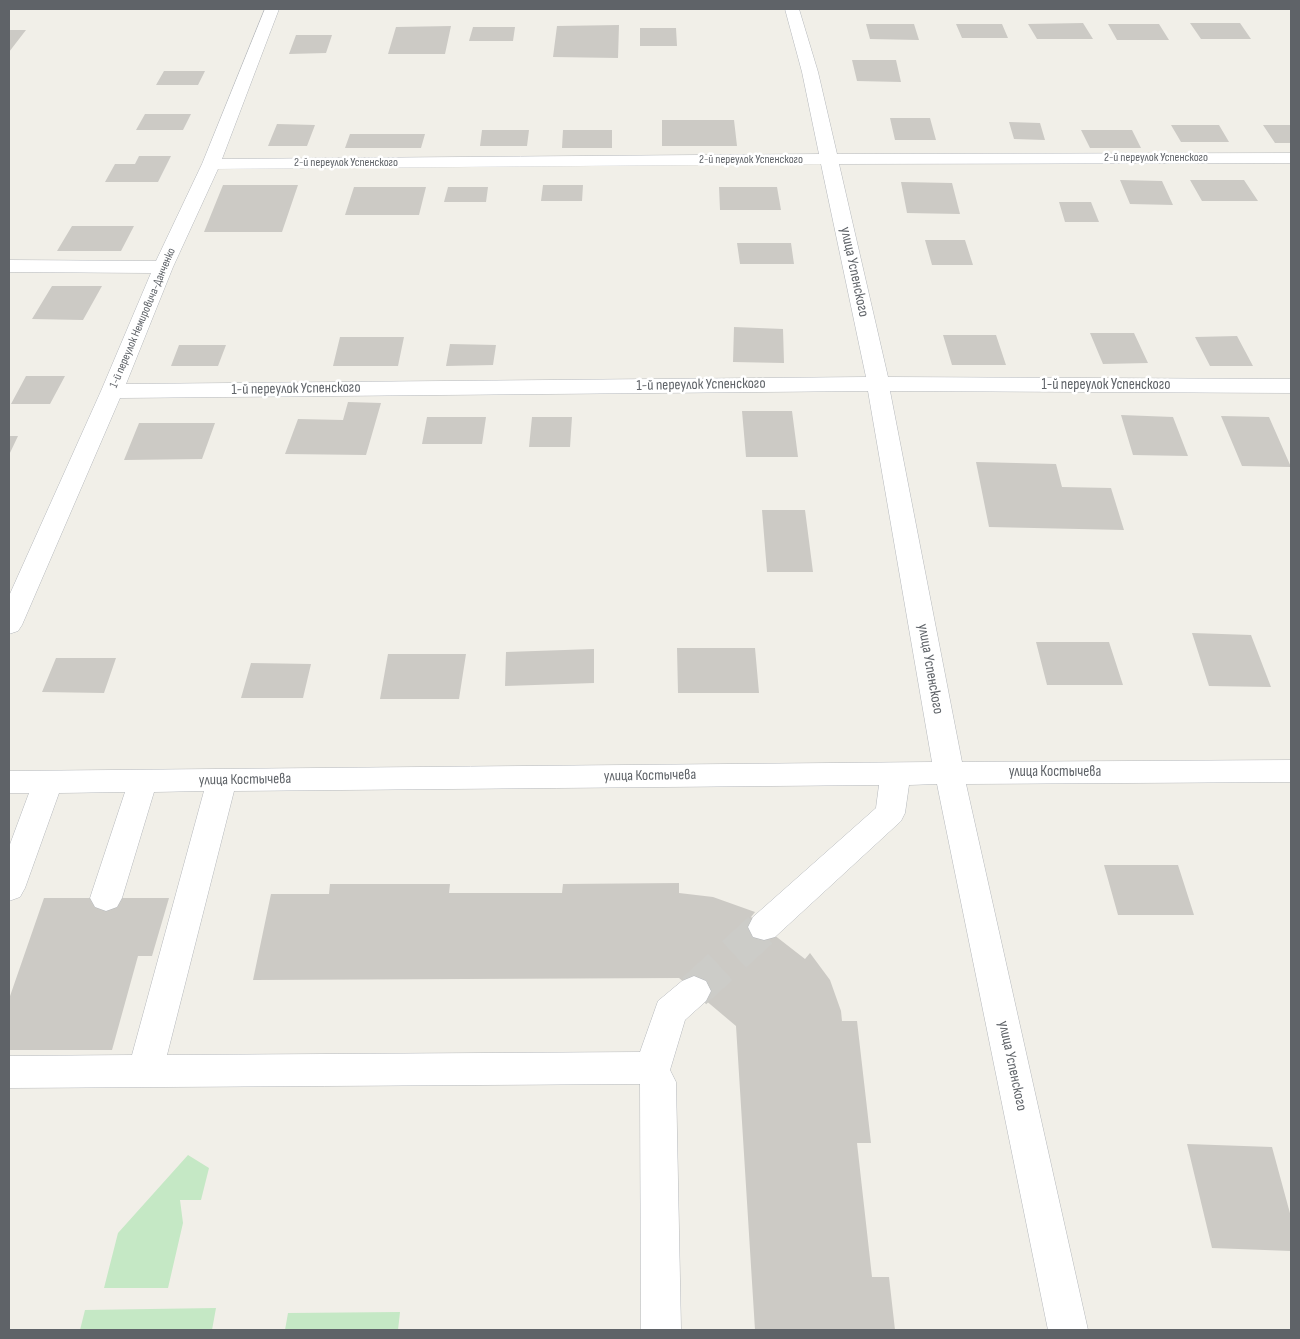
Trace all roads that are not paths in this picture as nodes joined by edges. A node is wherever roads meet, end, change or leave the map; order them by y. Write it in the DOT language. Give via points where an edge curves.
graph roads {
  1 [pos="272,9"];
  2 [pos="792,9"];
  3 [pos="1291,158"];
  4 [pos="829,159"];
  5 [pos="211,164"];
  6 [pos="9,266"];
  7 [pos="163,267"];
  8 [pos="878,384"];
  9 [pos="1291,386"];
  10 [pos="112,391"];
  11 [pos="9,626"];
  12 [pos="1291,771"];
  13 [pos="896,773"];
  14 [pos="949,773"];
  15 [pos="222,780"];
  16 [pos="143,781"];
  17 [pos="9,782"];
  18 [pos="48,782"];
  19 [pos="9,888"];
  20 [pos="106,898"];
  21 [pos="764,927"];
  22 [pos="694,991"];
  23 [pos="145,1071"];
  24 [pos="652,1071"];
  25 [pos="9,1072"];
  26 [pos="661,1330"];
  27 [pos="1068,1330"];
  1 -- 5 [label="street, 1-й переулок Немировича-Данченко"];
  2 -- 4 [label="street, улица Успенского"];
  3 -- 4 [label="street, 2-й переулок Успенского"];
  4 -- 5 [label="street, 2-й переулок Успенского"];
  4 -- 8 [label="street, улица Успенского"];
  5 -- 7 [label="street, 1-й переулок Немировича-Данченко"];
  6 -- 7 [label="street"];
  7 -- 10 [label="street, 1-й переулок Немировича-Данченко"];
  8 -- 9 [label="street, 1-й переулок Успенского"];
  8 -- 10 [label="street, 1-й переулок Успенского"];
  8 -- 14 [label="street, улица Успенского"];
  10 -- 11 [label="street, 1-й переулок Немировича-Данченко"];
  12 -- 14 [label="street, улица Костычева"];
  13 -- 14 [label="street, улица Костычева"];
  13 -- 15 [label="street, улица Костычева"];
  13 -- 21 [label="street" via="890,813"];
  14 -- 27 [label="street, улица Успенского"];
  15 -- 16 [label="street, улица Костычева"];
  15 -- 23 [label="street"];
  16 -- 18 [label="street, улица Костычева"];
  16 -- 20 [label="street"];
  17 -- 18 [label="street, улица Костычева"];
  18 -- 19 [label="street"];
  22 -- 24 [label="street" via="670,1012"];
  23 -- 24 [label="street" via="642,1068"];
  23 -- 25 [label="street"];
  24 -- 26 [label="street" via="658,1082"];
}
